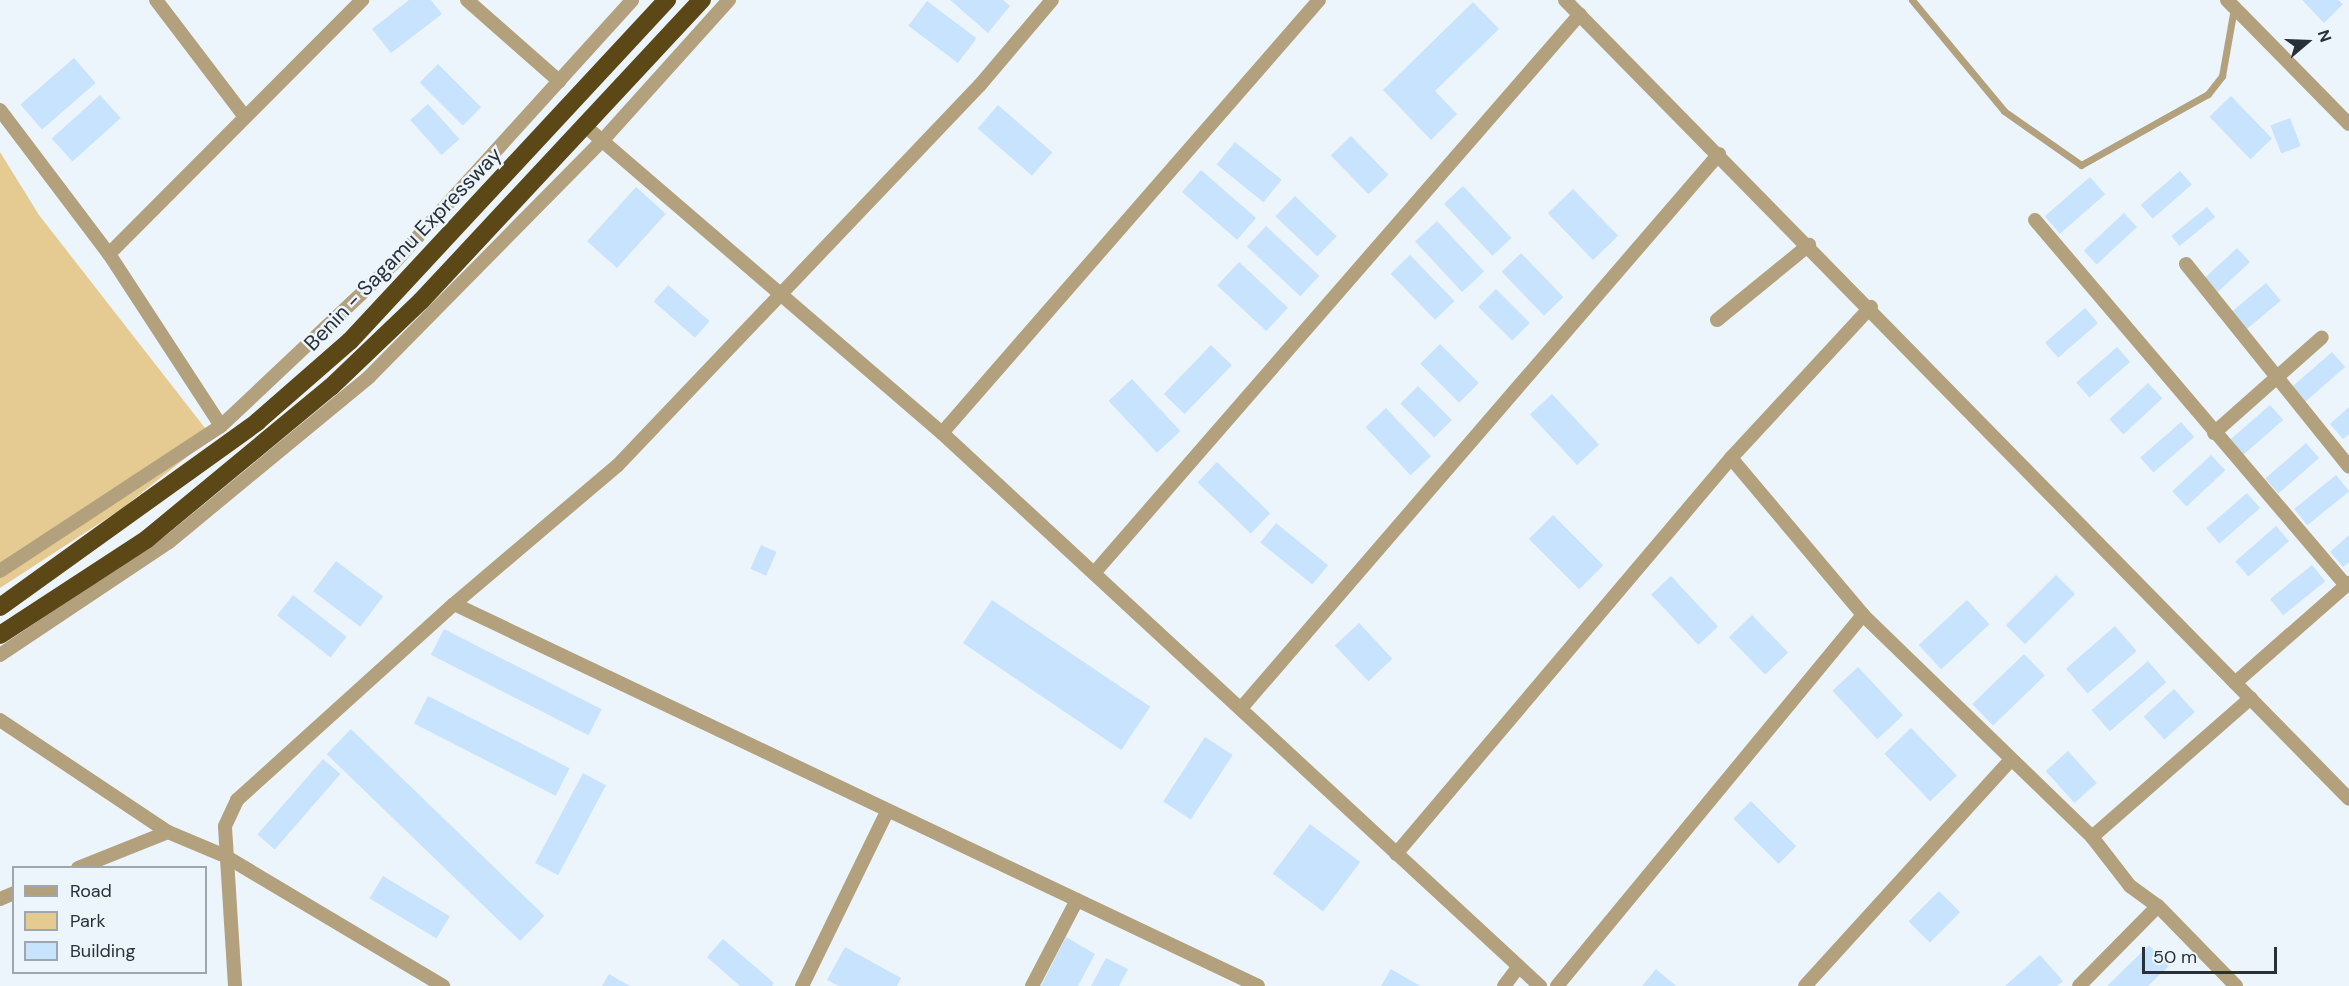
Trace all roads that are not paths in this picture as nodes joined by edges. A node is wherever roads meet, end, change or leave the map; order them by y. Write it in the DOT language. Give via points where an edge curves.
graph roads {
  1 [pos="156,0"];
  2 [pos="362,0"];
  3 [pos="467,0"];
  4 [pos="632,0"];
  5 [pos="667,0"];
  6 [pos="702,0"];
  7 [pos="729,0"];
  8 [pos="1052,0"];
  9 [pos="1319,0"];
  10 [pos="1565,0"];
  11 [pos="1912,0"];
  12 [pos="2230,4"];
  13 [pos="1580,14"];
  14 [pos="559,81"];
  15 [pos="0,110"];
  16 [pos="245,117"];
  17 [pos="2349,124"];
  18 [pos="585,126"];
  19 [pos="602,141"];
  20 [pos="1719,154"];
  21 [pos="2035,220"];
  22 [pos="1809,245"];
  23 [pos="437,253"];
  24 [pos="109,254"];
  25 [pos="2186,264"];
  26 [pos="452,269"];
  27 [pos="782,296"];
  28 [pos="1871,307"];
  29 [pos="1718,320"];
  30 [pos="2322,337"];
  31 [pos="2273,376"];
  32 [pos="220,426"];
  33 [pos="942,433"];
  34 [pos="2214,433"];
  35 [pos="1731,458"];
  36 [pos="2349,467"];
  37 [pos="0,571"];
  38 [pos="1095,572"];
  39 [pos="2348,584"];
  40 [pos="454,604"];
  41 [pos="0,607"];
  42 [pos="1863,615"];
  43 [pos="0,635"];
  44 [pos="0,655"];
  45 [pos="2235,683"];
  46 [pos="2252,698"];
  47 [pos="1243,706"];
  48 [pos="0,720"];
  49 [pos="2011,760"];
  50 [pos="2349,799"];
  51 [pos="886,814"];
  52 [pos="168,832"];
  53 [pos="2092,837"];
  54 [pos="1396,854"];
  55 [pos="225,856"];
  56 [pos="81,866"];
  57 [pos="1077,900"];
  58 [pos="2158,906"];
  59 [pos="1518,969"];
  60 [pos="235,986"];
  61 [pos="443,986"];
  62 [pos="802,986"];
  63 [pos="1032,986"];
  64 [pos="1257,986"];
  65 [pos="1504,986"];
  66 [pos="1540,986"];
  67 [pos="1557,986"];
  68 [pos="1805,986"];
  69 [pos="2079,986"];
  70 [pos="2236,986"];
  1 -- 16 [label="street"];
  2 -- 16 [label="street"];
  3 -- 14 [label="street"];
  4 -- 14 [label="street"];
  5 -- 23 [label="highway, Benin - Sagamu Expressway"];
  6 -- 18 [label="highway"];
  7 -- 19 [label="street"];
  8 -- 27 [label="street"];
  9 -- 33 [label="street"];
  10 -- 13 [label="street"];
  11 -- 12 [label="lane" via="2004,111 2081,165 2208,94 2222,76"];
  12 -- 17 [label="street"];
  13 -- 20 [label="street"];
  13 -- 38 [label="street"];
  14 -- 32 [label="street" via="393,264"];
  15 -- 24 [label="street"];
  16 -- 24 [label="street"];
  18 -- 19 [label="street"];
  18 -- 26 [label="highway"];
  19 -- 27 [label="street"];
  19 -- 44 [label="street" via="418,329 285,450 170,543"];
  20 -- 22 [label="street"];
  20 -- 47 [label="street"];
  21 -- 34 [label="street"];
  22 -- 28 [label="street"];
  22 -- 29 [label="street"];
  23 -- 26 [label="highway"];
  23 -- 41 [label="highway, Benin - Sagamu Expressway" via="350,341 257,422"];
  24 -- 32 [label="street"];
  25 -- 31 [label="street"];
  26 -- 43 [label="highway" via="331,387 239,466 147,539"];
  27 -- 33 [label="street"];
  27 -- 40 [label="street" via="617,466"];
  28 -- 35 [label="street"];
  28 -- 45 [label="street"];
  30 -- 31 [label="street"];
  31 -- 34 [label="street"];
  31 -- 36 [label="street"];
  32 -- 37 [label="street"];
  33 -- 38 [label="street"];
  34 -- 39 [label="street"];
  35 -- 42 [label="street"];
  35 -- 54 [label="street"];
  38 -- 47 [label="street"];
  39 -- 45 [label="street"];
  40 -- 51 [label="street"];
  40 -- 55 [label="street" via="237,800 225,826"];
  42 -- 49 [label="street"];
  42 -- 67 [label="street"];
  45 -- 46 [label="street"];
  46 -- 50 [label="street"];
  46 -- 53 [label="street"];
  47 -- 54 [label="street"];
  48 -- 52 [label="street"];
  49 -- 53 [label="street"];
  49 -- 68 [label="street"];
  51 -- 57 [label="street"];
  51 -- 62 [label="street"];
  52 -- 55 [label="street"];
  52 -- 56 [label="street"];
  53 -- 58 [label="street" via="2130,886"];
  54 -- 59 [label="street"];
  55 -- 60 [label="street"];
  55 -- 61 [label="street"];
  57 -- 63 [label="street"];
  57 -- 64 [label="street"];
  58 -- 69 [label="street"];
  58 -- 70 [label="street"];
  59 -- 65 [label="street"];
  59 -- 66 [label="street"];
}
